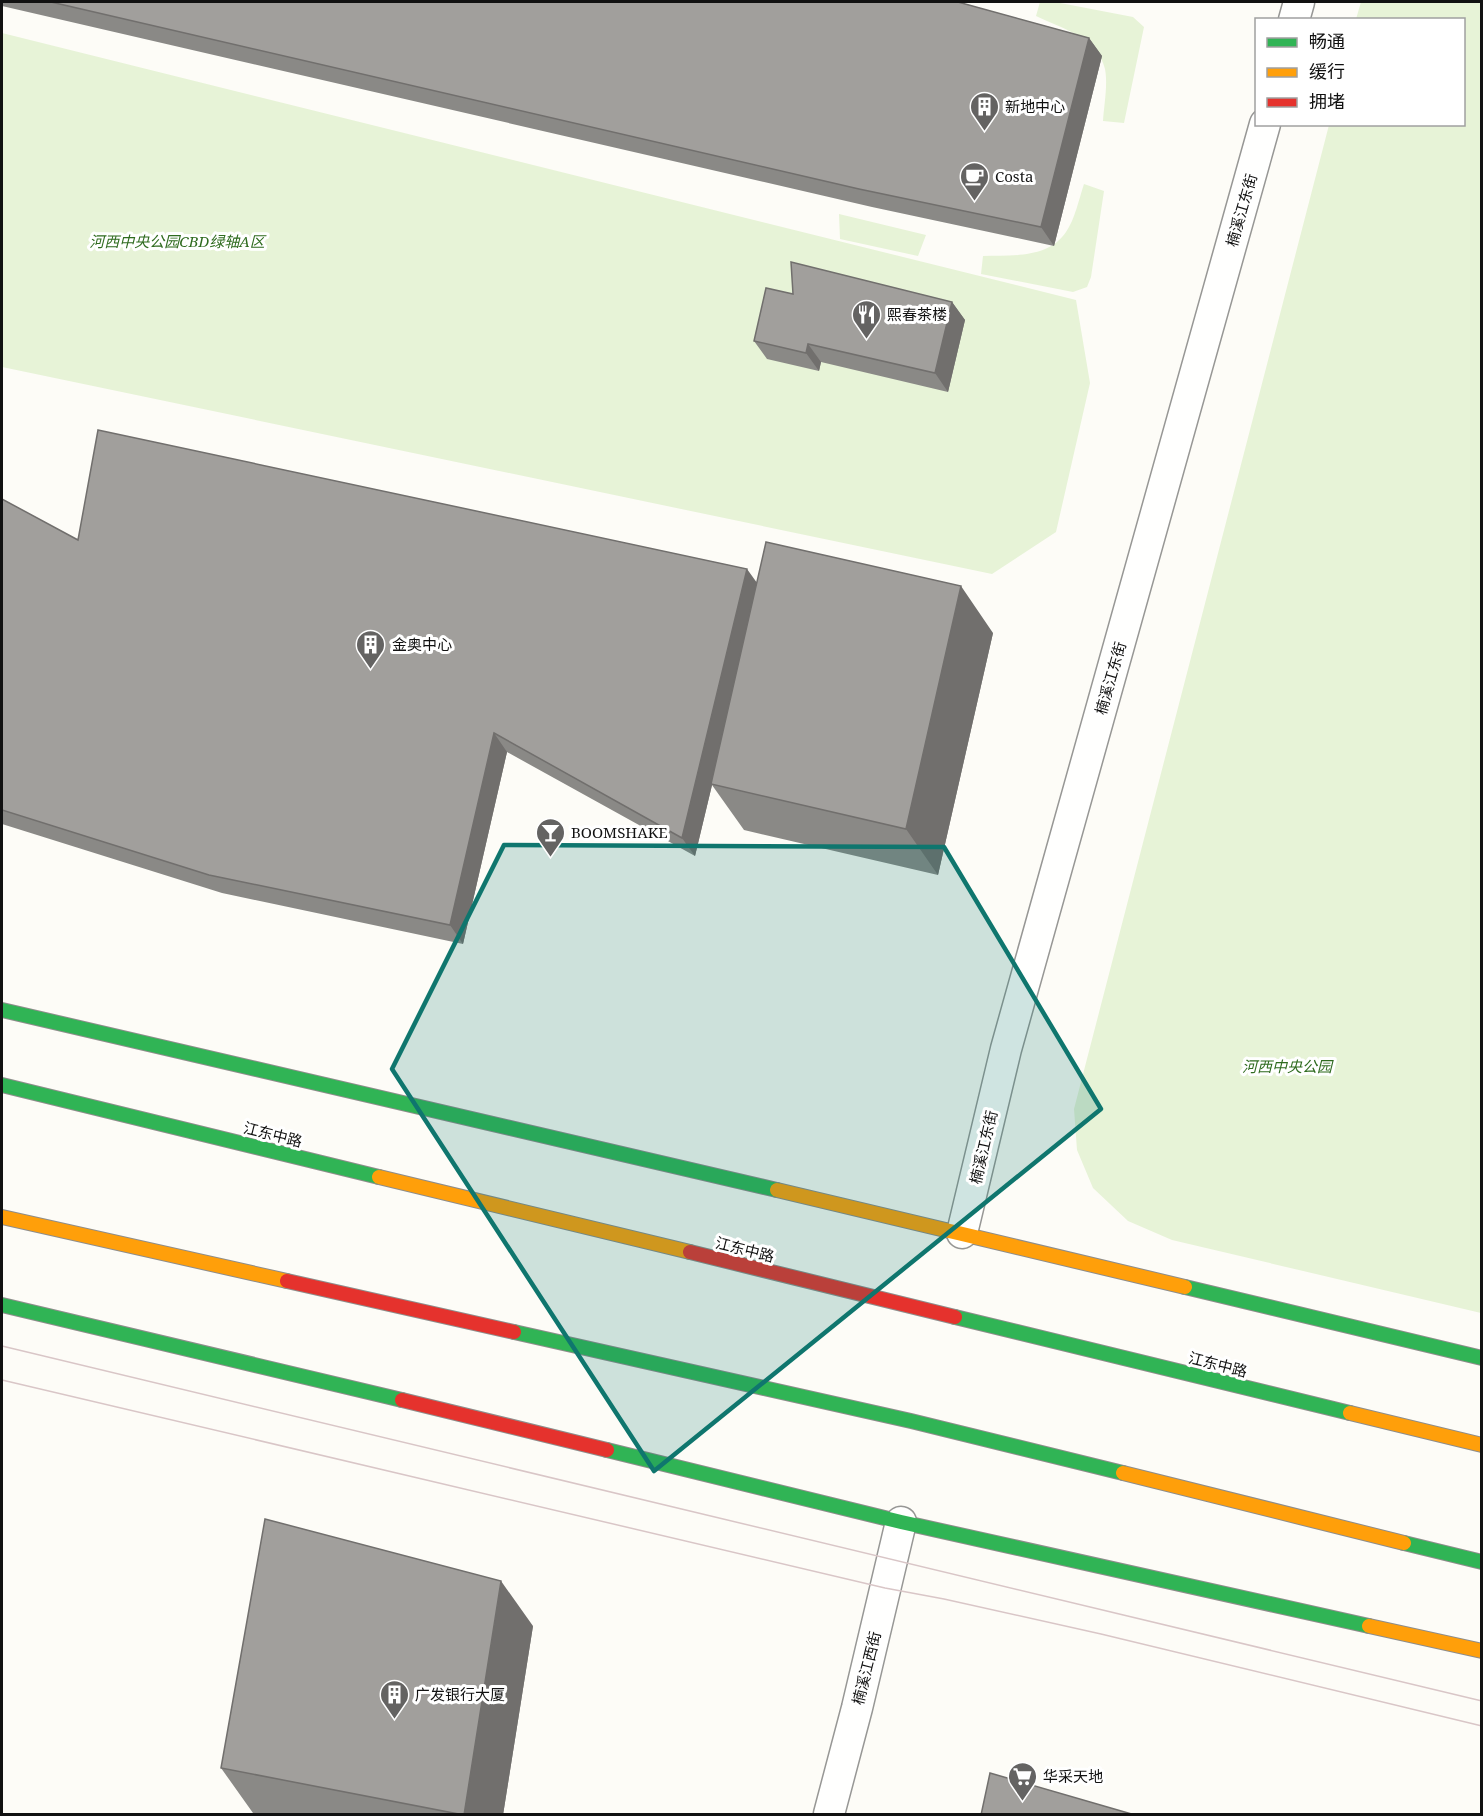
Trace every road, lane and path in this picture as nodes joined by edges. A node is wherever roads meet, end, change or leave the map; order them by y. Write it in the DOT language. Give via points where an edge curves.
graph roads {
  1 [pos="1299,2"];
  2 [pos="1295,18"];
  3 [pos="1264,126"];
  4 [pos="2,1010"];
  5 [pos="2,1085"];
  6 [pos="2,1217"];
  7 [pos="962,1233"];
  8 [pos="2,1305"];
  9 [pos="1482,1358"];
  10 [pos="1482,1445"];
  11 [pos="901,1522"];
  12 [pos="1482,1562"];
  13 [pos="1482,1651"];
  14 [pos="829,1815"];
  1 -- 2 [label="street"];
  3 -- 7 [label="street, 楠溪江东街" via="1009,1038"];
  4 -- 7 [label="street"];
  5 -- 10 [label="street, 江东中路"];
  6 -- 12 [label="street" via="911,1420"];
  7 -- 9 [label="street"];
  8 -- 11 [label="street"];
  11 -- 13 [label="street"];
  11 -- 14 [label="street, 楠溪江西街"];
}
